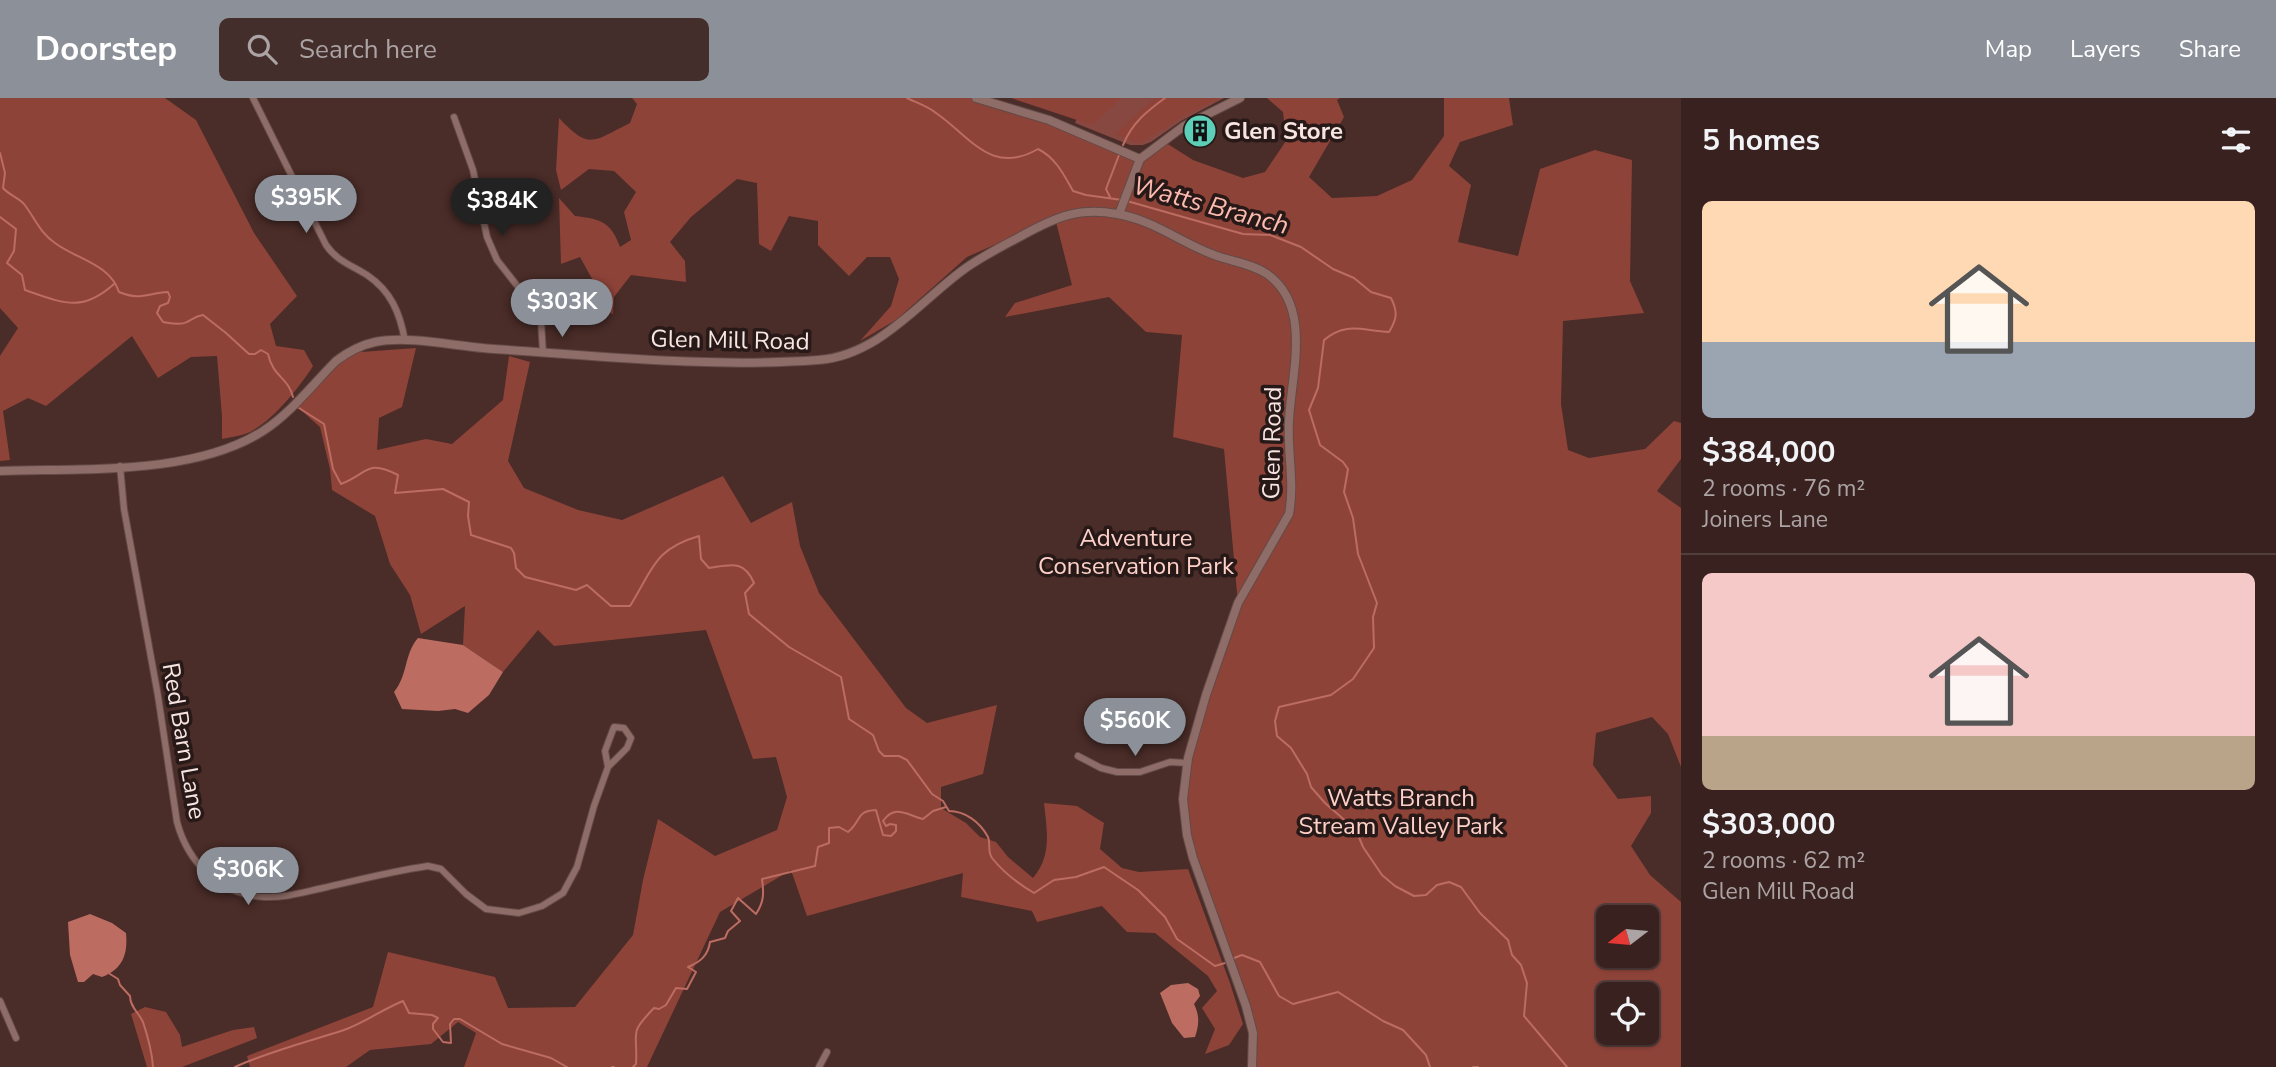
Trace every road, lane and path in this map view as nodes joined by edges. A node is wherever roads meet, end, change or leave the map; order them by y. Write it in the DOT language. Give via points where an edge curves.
graph roads {
  1 [pos="253,98"];
  2 [pos="976,98"];
  3 [pos="1240,98"];
  4 [pos="454,117"];
  5 [pos="1140,159"];
  6 [pos="1121,210"];
  7 [pos="405,341"];
  8 [pos="543,353"];
  9 [pos="120,466"];
  10 [pos="0,471"];
  11 [pos="1078,756"];
  12 [pos="1187,763"];
  13 [pos="608,767"];
  14 [pos="0,1001"];
  15 [pos="16,1038"];
  16 [pos="827,1052"];
  17 [pos="820,1067"];
  18 [pos="1252,1067"];
  1 -- 7 [label="street" via="326,245 341,262 384,289 401,319"];
  2 -- 5 [label="main road" via="1049,120"];
  3 -- 5 [label="main road" via="1184,126"];
  4 -- 8 [label="street" via="473,170 487,237 497,260 537,311"];
  5 -- 6 [label="main road"];
  6 -- 8 [label="main road, Glen Mill Road" via="1055,218 977,260 891,330 841,356 734,364"];
  6 -- 12 [label="main road, Glen Road" via="1212,254 1266,274 1279,285 1294,316 1289,424 1293,497 1289,514 1238,603"];
  7 -- 8 [label="main road, Glen Mill Road"];
  7 -- 9 [label="main road, Glen Mill Road" via="375,342 347,353 278,420 242,443 188,459"];
  9 -- 10 [label="main road, Glen Mill Road"];
  9 -- 13 [label="street, Red Barn Lane" via="177,822 195,862 222,885 264,897 288,895 428,866 441,869 486,909 519,913 542,906 563,893 578,867"];
  11 -- 12 [label="street" via="1117,772"];
  12 -- 18 [label="main road, Glen Road" via="1183,799 1187,835 1246,1006 1253,1032"];
  13 -- 13 [label="street, Red Barn Lane" via="606,751 614,727 624,728 631,738 627,748"];
  14 -- 15 [label="street"];
  16 -- 17 [label="street"];
}
